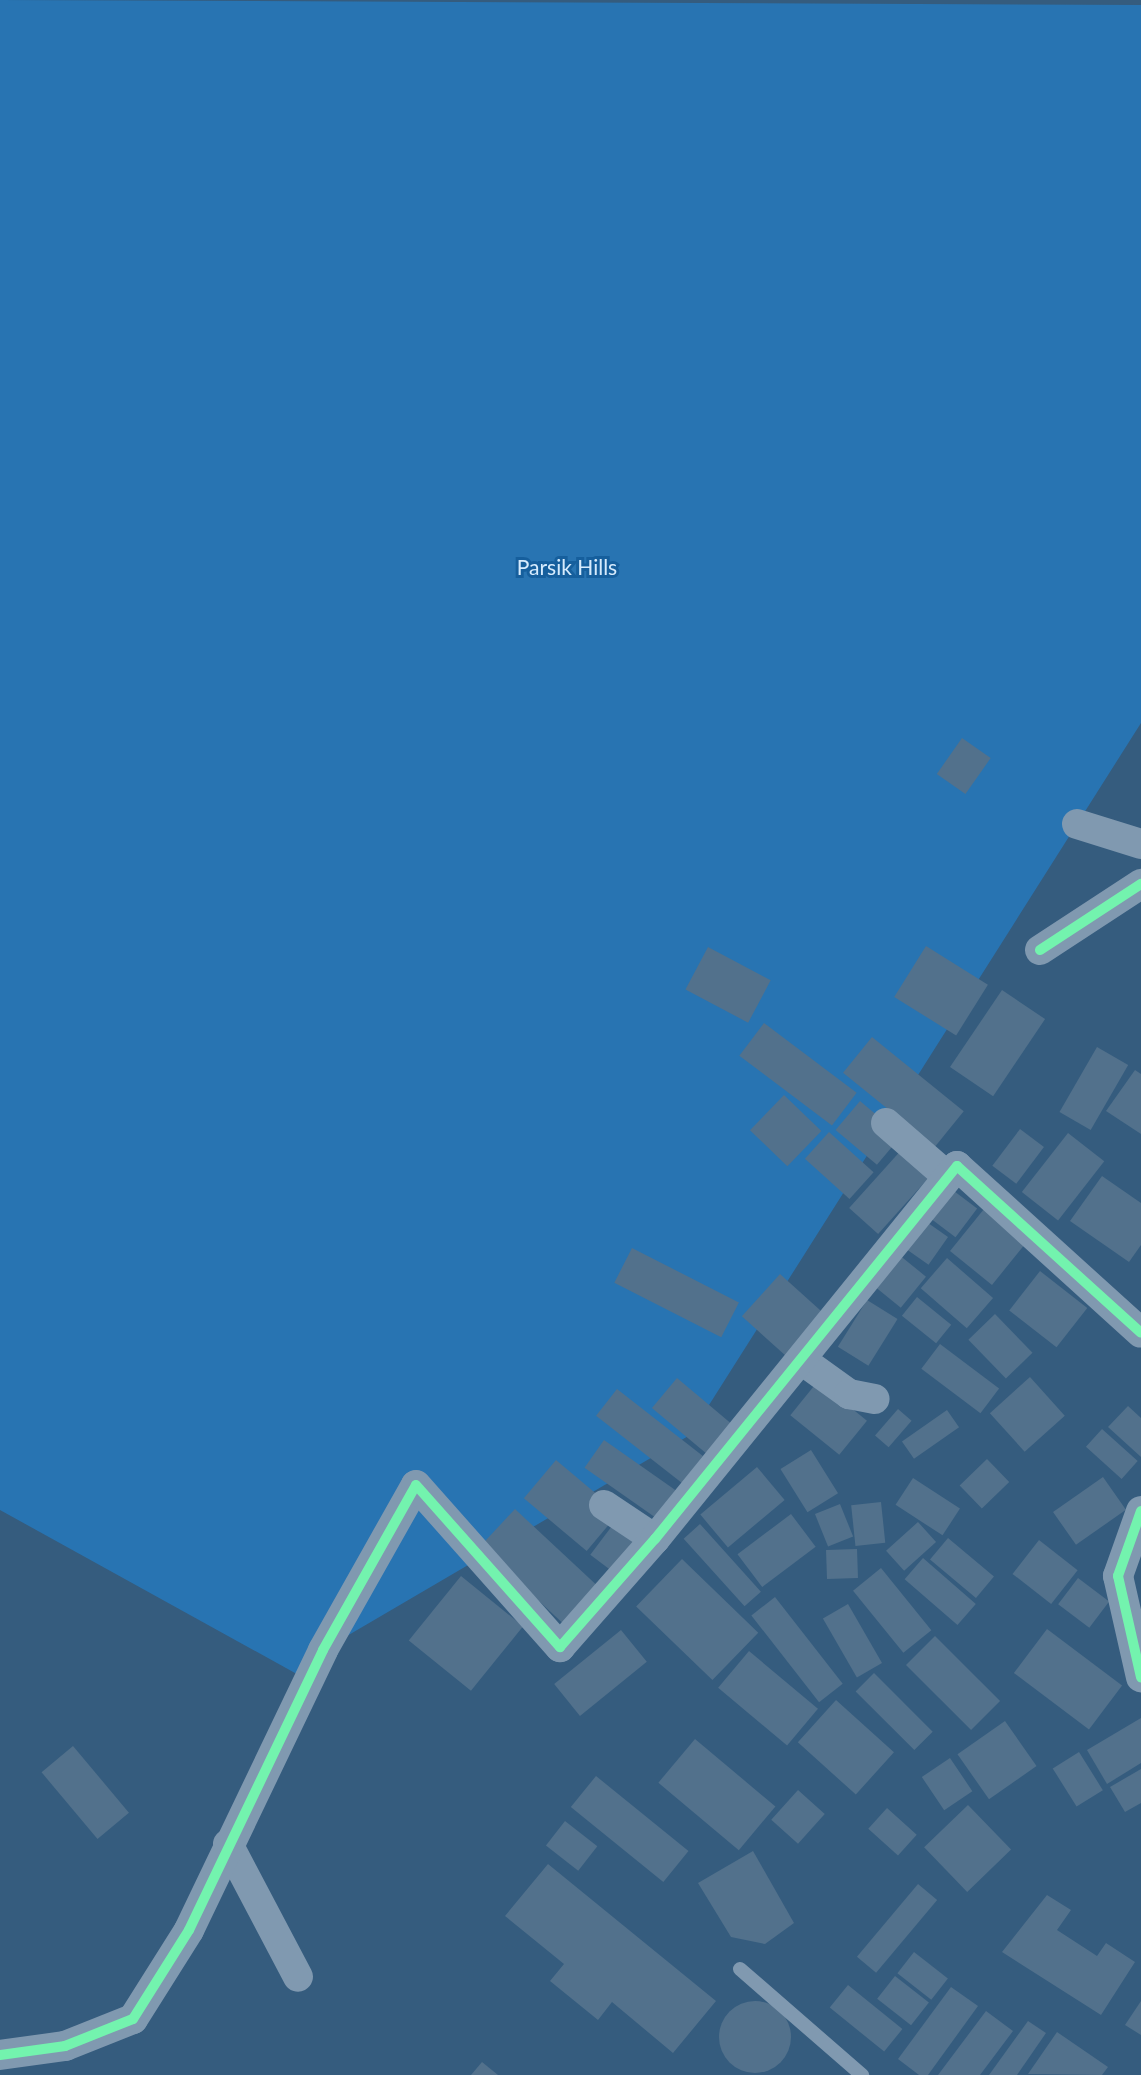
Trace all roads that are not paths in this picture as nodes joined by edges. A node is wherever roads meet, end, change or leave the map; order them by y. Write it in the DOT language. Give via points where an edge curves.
graph roads {
  1 [pos="1077,824"];
  2 [pos="1141,844"];
  3 [pos="1141,884"];
  4 [pos="1040,950"];
  5 [pos="886,1123"];
  6 [pos="947,1176"];
  7 [pos="1141,1333"];
  8 [pos="803,1361"];
  9 [pos="875,1398"];
  10 [pos="604,1505"];
  11 [pos="1141,1511"];
  12 [pos="655,1539"];
  13 [pos="1141,1677"];
  14 [pos="228,1844"];
  15 [pos="740,1969"];
  16 [pos="299,1977"];
  17 [pos="0,2054"];
  18 [pos="862,2075"];
  1 -- 2 [label="street"];
  3 -- 4 [label="street"];
  5 -- 6 [label="street"];
  6 -- 7 [label="street" via="957,1166"];
  6 -- 8 [label="street"];
  8 -- 9 [label="street" via="849,1394"];
  8 -- 12 [label="street"];
  10 -- 12 [label="street"];
  11 -- 13 [label="street" via="1118,1576"];
  12 -- 14 [label="street" via="560,1647 416,1485 323,1650"];
  14 -- 16 [label="street"];
  14 -- 17 [label="street" via="189,1930 133,2019 65,2046"];
  15 -- 18 [label="lane"];
}
